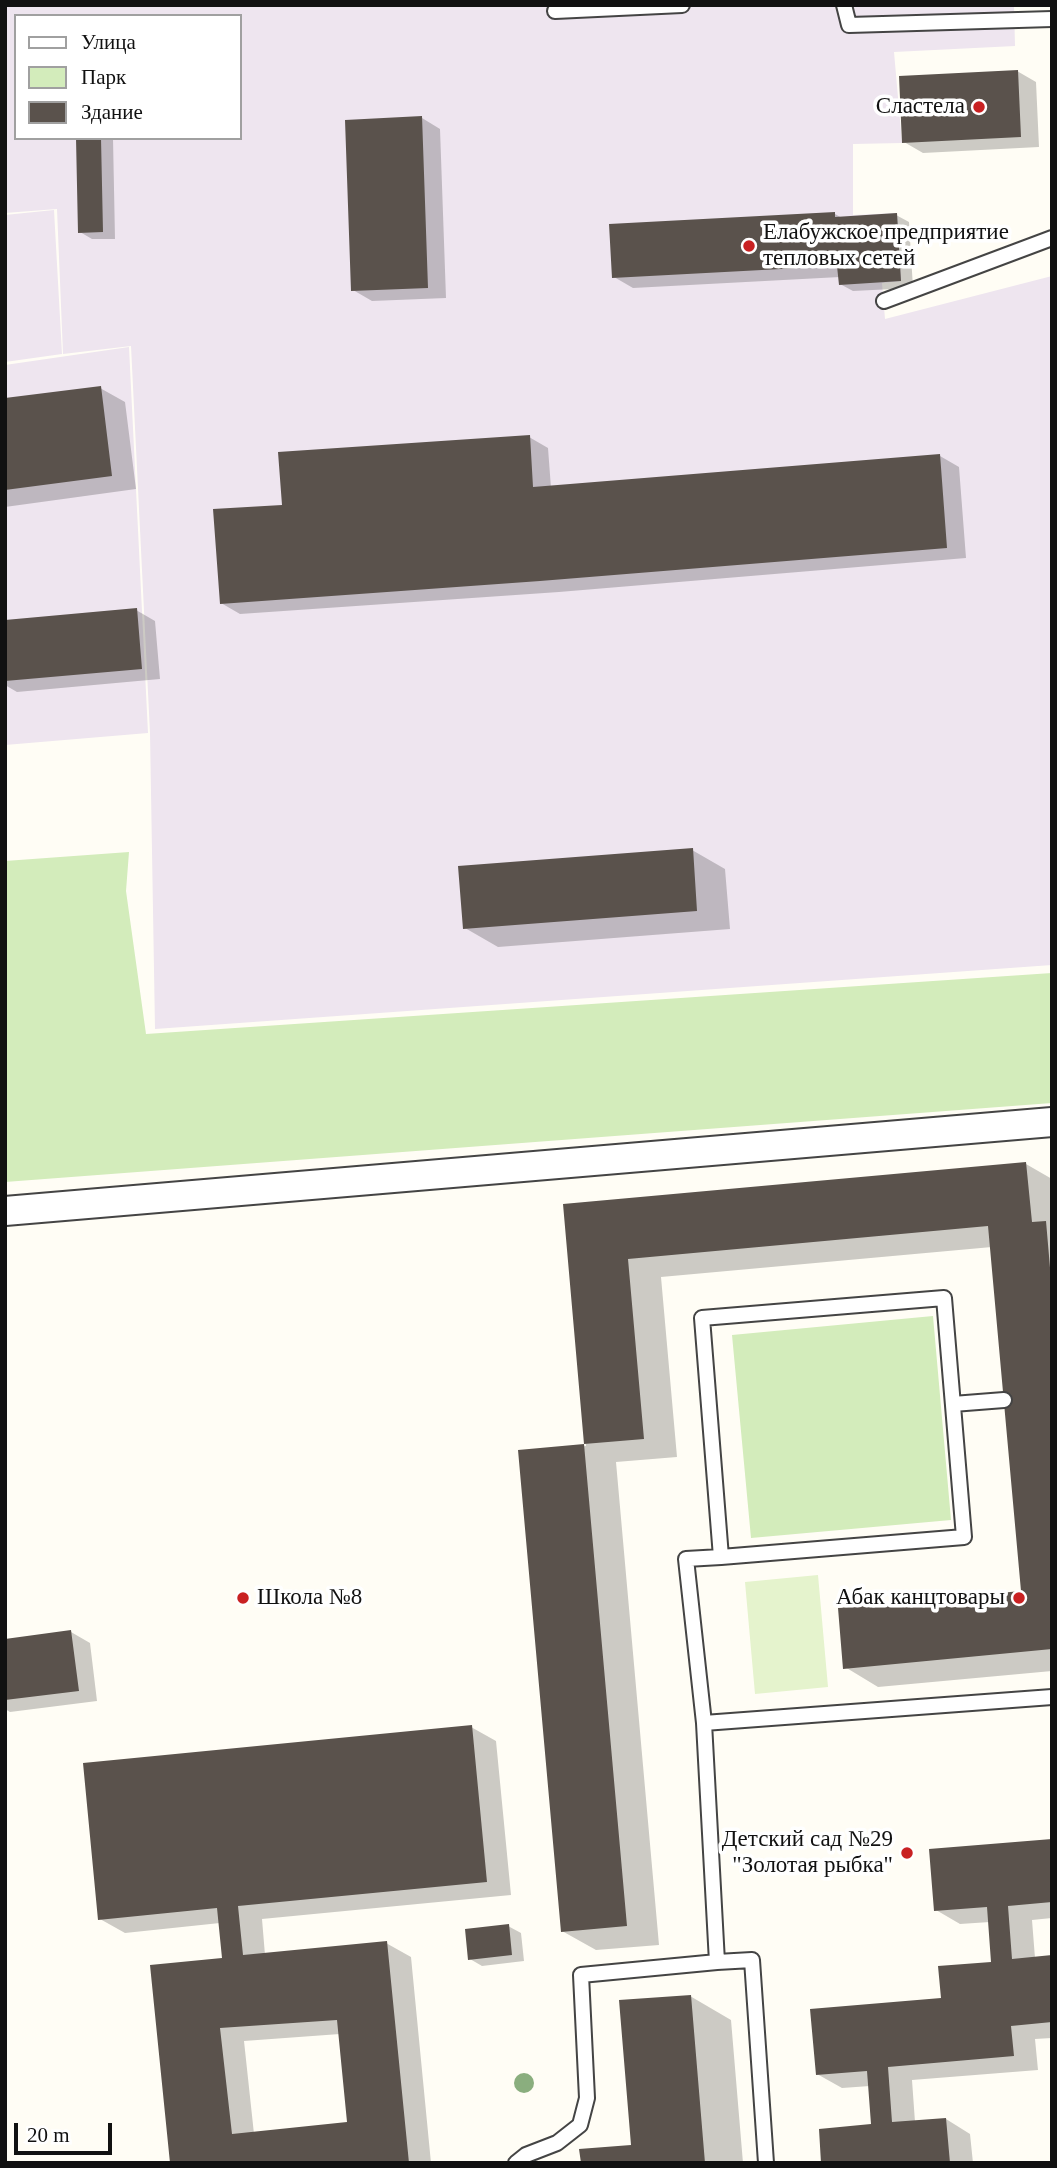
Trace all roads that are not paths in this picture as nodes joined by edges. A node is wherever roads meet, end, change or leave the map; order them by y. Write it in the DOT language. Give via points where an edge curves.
graph roads {
  1 [pos="682,5"];
  2 [pos="844,5"];
  3 [pos="555,11"];
  4 [pos="1052,19"];
  5 [pos="1052,238"];
  6 [pos="884,301"];
  7 [pos="1052,1122"];
  8 [pos="5,1211"];
  9 [pos="1004,1400"];
  10 [pos="953,1404"];
  11 [pos="721,1557"];
  12 [pos="1052,1697"];
  13 [pos="704,1723"];
  14 [pos="717,1962"];
  15 [pos="516,2163"];
  16 [pos="766,2163"];
  1 -- 3 [label="lane"];
  2 -- 4 [label="lane" via="849,25"];
  5 -- 6 [label="lane"];
  7 -- 8 [label="street"];
  9 -- 10 [label="lane"];
  10 -- 11 [label="lane" via="964,1536"];
  10 -- 11 [label="lane" via="944,1298 702,1318"];
  11 -- 13 [label="lane" via="687,1559"];
  12 -- 13 [label="lane"];
  13 -- 14 [label="lane"];
  14 -- 15 [label="lane" via="581,1975 587,2098 580,2125 557,2143"];
  14 -- 16 [label="lane" via="752,1960"];
}
